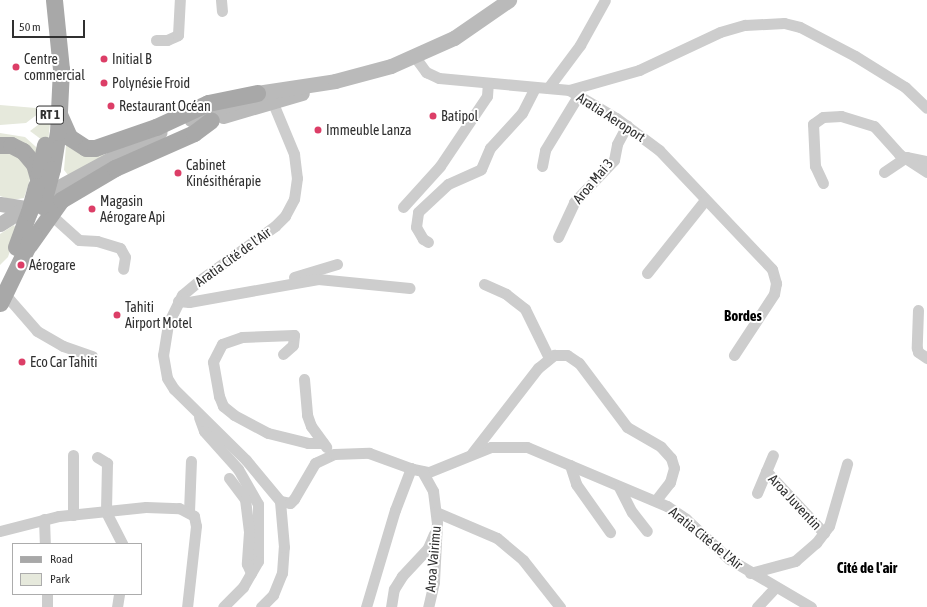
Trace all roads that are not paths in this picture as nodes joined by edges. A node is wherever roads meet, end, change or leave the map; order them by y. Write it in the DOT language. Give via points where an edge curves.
graph roads {
  1 [pos="54,0"];
  2 [pos="180,0"];
  3 [pos="605,0"];
  4 [pos="504,2"];
  5 [pos="156,40"];
  6 [pos="59,52"];
  7 [pos="415,57"];
  8 [pos="488,83"];
  9 [pos="535,87"];
  10 [pos="548,88"];
  11 [pos="573,93"];
  12 [pos="266,96"];
  13 [pos="927,108"];
  14 [pos="58,112"];
  15 [pos="211,120"];
  16 [pos="627,125"];
  17 [pos="0,145"];
  18 [pos="120,154"];
  19 [pos="906,158"];
  20 [pos="927,161"];
  21 [pos="542,166"];
  22 [pos="884,172"];
  23 [pos="927,172"];
  24 [pos="38,178"];
  25 [pos="822,183"];
  26 [pos="705,200"];
  27 [pos="0,204"];
  28 [pos="403,207"];
  29 [pos="36,210"];
  30 [pos="0,224"];
  31 [pos="558,236"];
  32 [pos="428,242"];
  33 [pos="337,264"];
  34 [pos="123,269"];
  35 [pos="647,273"];
  36 [pos="484,284"];
  37 [pos="410,288"];
  38 [pos="254,289"];
  39 [pos="1,293"];
  40 [pos="178,301"];
  41 [pos="918,310"];
  42 [pos="283,354"];
  43 [pos="734,355"];
  44 [pos="92,356"];
  45 [pos="549,358"];
  46 [pos="927,358"];
  47 [pos="304,379"];
  48 [pos="197,414"];
  49 [pos="323,443"];
  50 [pos="471,454"];
  51 [pos="73,455"];
  52 [pos="331,455"];
  53 [pos="773,455"];
  54 [pos="97,457"];
  55 [pos="191,461"];
  56 [pos="847,464"];
  57 [pos="570,465"];
  58 [pos="411,468"];
  59 [pos="422,471"];
  60 [pos="766,471"];
  61 [pos="229,478"];
  62 [pos="619,487"];
  63 [pos="757,493"];
  64 [pos="656,500"];
  65 [pos="280,501"];
  66 [pos="106,512"];
  67 [pos="189,512"];
  68 [pos="73,515"];
  69 [pos="437,517"];
  70 [pos="44,519"];
  71 [pos="0,531"];
  72 [pos="646,531"];
  73 [pos="610,532"];
  74 [pos="824,533"];
  75 [pos="46,543"];
  76 [pos="122,543"];
  77 [pos="251,573"];
  78 [pos="750,573"];
  79 [pos="775,588"];
  80 [pos="47,595"];
  81 [pos="119,595"];
  82 [pos="265,605"];
  83 [pos="47,607"];
  84 [pos="117,607"];
  85 [pos="187,607"];
  86 [pos="223,607"];
  87 [pos="366,607"];
  88 [pos="391,607"];
  89 [pos="428,607"];
  90 [pos="560,607"];
  91 [pos="757,607"];
  92 [pos="811,607"];
  1 -- 6 [label="main road, RT 1"];
  2 -- 5 [label="street" via="178,35 167,40"];
  3 -- 10 [label="street" via="580,45"];
  4 -- 7 [label="main road" via="454,38"];
  6 -- 14 [label="main road, RT 1" via="61,69"];
  6 -- 24 [label="main road, RT 1" via="54,69 49,124"];
  7 -- 8 [label="street, Aratia Aeroport" via="433,76"];
  7 -- 12 [label="main road" via="372,72"];
  8 -- 9 [label="street, Aratia Aeroport"];
  8 -- 28 [label="street" via="487,96 440,166"];
  9 -- 10 [label="street, Aratia Aeroport"];
  9 -- 32 [label="street" via="522,113 490,148 481,169 448,184 418,212 416,227 423,239"];
  10 -- 11 [label="street, Aratia Aeroport"];
  11 -- 13 [label="street" via="639,70 720,32 745,25 784,23 800,27 868,63 904,87"];
  11 -- 16 [label="street, Aratia Aeroport"];
  11 -- 21 [label="street" via="545,150"];
  12 -- 14 [label="main road" via="208,103 156,127 95,148 86,148 69,138"];
  12 -- 15 [label="main road"];
  12 -- 18 [label="main road" via="165,130"];
  12 -- 40 [label="street, Aratia Cité de l'Air" via="294,154 298,182 294,199 285,216 275,226 200,280"];
  14 -- 29 [label="main road, RT 1, bridge" via="52,169"];
  15 -- 18 [label="main road"];
  15 -- 29 [label="main road" via="194,133 88,182 60,200"];
  16 -- 26 [label="street, Aratia Aeroport" via="659,150"];
  16 -- 31 [label="street, Aroa Mai 3" via="619,138 614,160 574,202"];
  17 -- 24 [label="main road" via="11,145 23,151 34,164"];
  18 -- 29 [label="main road"];
  19 -- 20 [label="street"];
  19 -- 22 [label="street"];
  19 -- 23 [label="street"];
  19 -- 25 [label="street" via="888,144 874,126 841,116 823,117 813,124 815,166"];
  24 -- 29 [label="main road, RT 1, bridge"];
  26 -- 35 [label="street"];
  26 -- 43 [label="street, Aratia Aeroport" via="772,269 776,283 774,294"];
  27 -- 29 [label="main road"];
  29 -- 30 [label="main road"];
  29 -- 34 [label="street" via="79,240 97,240 120,248 125,257"];
  29 -- 39 [label="main road, RT 1" via="20,238"];
  29 -- 39 [label="main road, RT 1" via="29,245"];
  33 -- 38 [label="street"];
  36 -- 45 [label="street" via="506,294 525,309"];
  37 -- 38 [label="street" via="322,279"];
  38 -- 40 [label="street" via="189,302"];
  39 -- 44 [label="street" via="37,331 63,346"];
  40 -- 48 [label="street, Aratia Cité de l'Air" via="165,335 164,366 174,389"];
  41 -- 46 [label="street" via="917,348"];
  42 -- 49 [label="street" via="293,345 294,335 242,337 222,344 213,362 215,386 223,406 234,415 268,433 308,443"];
  45 -- 50 [label="street" via="538,368"];
  45 -- 64 [label="street" via="558,354 567,355 579,363 627,427 667,452 674,464 673,476 667,488"];
  47 -- 49 [label="street" via="307,414 311,426"];
  48 -- 65 [label="street, Aratia Cité de l'Air" via="246,460"];
  48 -- 77 [label="street, Aratia Cité de l'Air" via="204,431 238,469 258,504 259,554"];
  49 -- 52 [label="street"];
  50 -- 57 [label="street, Aratia Cité de l'Air" via="502,446 522,446"];
  50 -- 59 [label="street, Aratia Cité de l'Air" via="438,469"];
  51 -- 68 [label="street"];
  52 -- 58 [label="street, Aratia Cité de l'Air" via="369,454"];
  52 -- 65 [label="street, Aratia Cité de l'Air" via="315,463 290,503"];
  53 -- 60 [label="street, Aroa Juventin"];
  54 -- 66 [label="street" via="107,463"];
  55 -- 67 [label="street"];
  56 -- 74 [label="street, Aroa Juventin" via="837,506"];
  57 -- 62 [label="street, Aratia Cité de l'Air"];
  57 -- 73 [label="street" via="576,484"];
  58 -- 59 [label="street, Aratia Cité de l'Air"];
  58 -- 87 [label="street" via="393,516"];
  59 -- 69 [label="street, Aroa Vairimu" via="433,491"];
  60 -- 63 [label="street, Aroa Juventin"];
  60 -- 74 [label="street, Aroa Juventin"];
  61 -- 77 [label="street" via="245,499 247,564"];
  62 -- 64 [label="street, Aratia Cité de l'Air"];
  62 -- 72 [label="street"];
  64 -- 78 [label="street, Aratia Cité de l'Air" via="677,512 729,559"];
  65 -- 82 [label="street" via="284,560 278,585"];
  66 -- 67 [label="street" via="152,507 179,508"];
  66 -- 68 [label="street"];
  66 -- 76 [label="street"];
  67 -- 85 [label="street" via="194,516 196,526"];
  68 -- 70 [label="street"];
  69 -- 88 [label="street" via="428,548 402,576 394,589"];
  69 -- 89 [label="street, Aroa Vairimu" via="434,582"];
  69 -- 90 [label="street, Aroa Vairimu" via="497,538 523,560"];
  70 -- 71 [label="street"];
  70 -- 75 [label="street"];
  74 -- 78 [label="street, Aroa Juventin" via="807,553 794,561"];
  77 -- 86 [label="street, Aratia Cité de l'Air" via="243,587"];
  78 -- 79 [label="street, Aratia Cité de l'Air"];
  79 -- 91 [label="street"];
  79 -- 92 [label="street, Aratia Cité de l'Air"];
  80 -- 83 [label="street"];
  81 -- 84 [label="street"];
}
